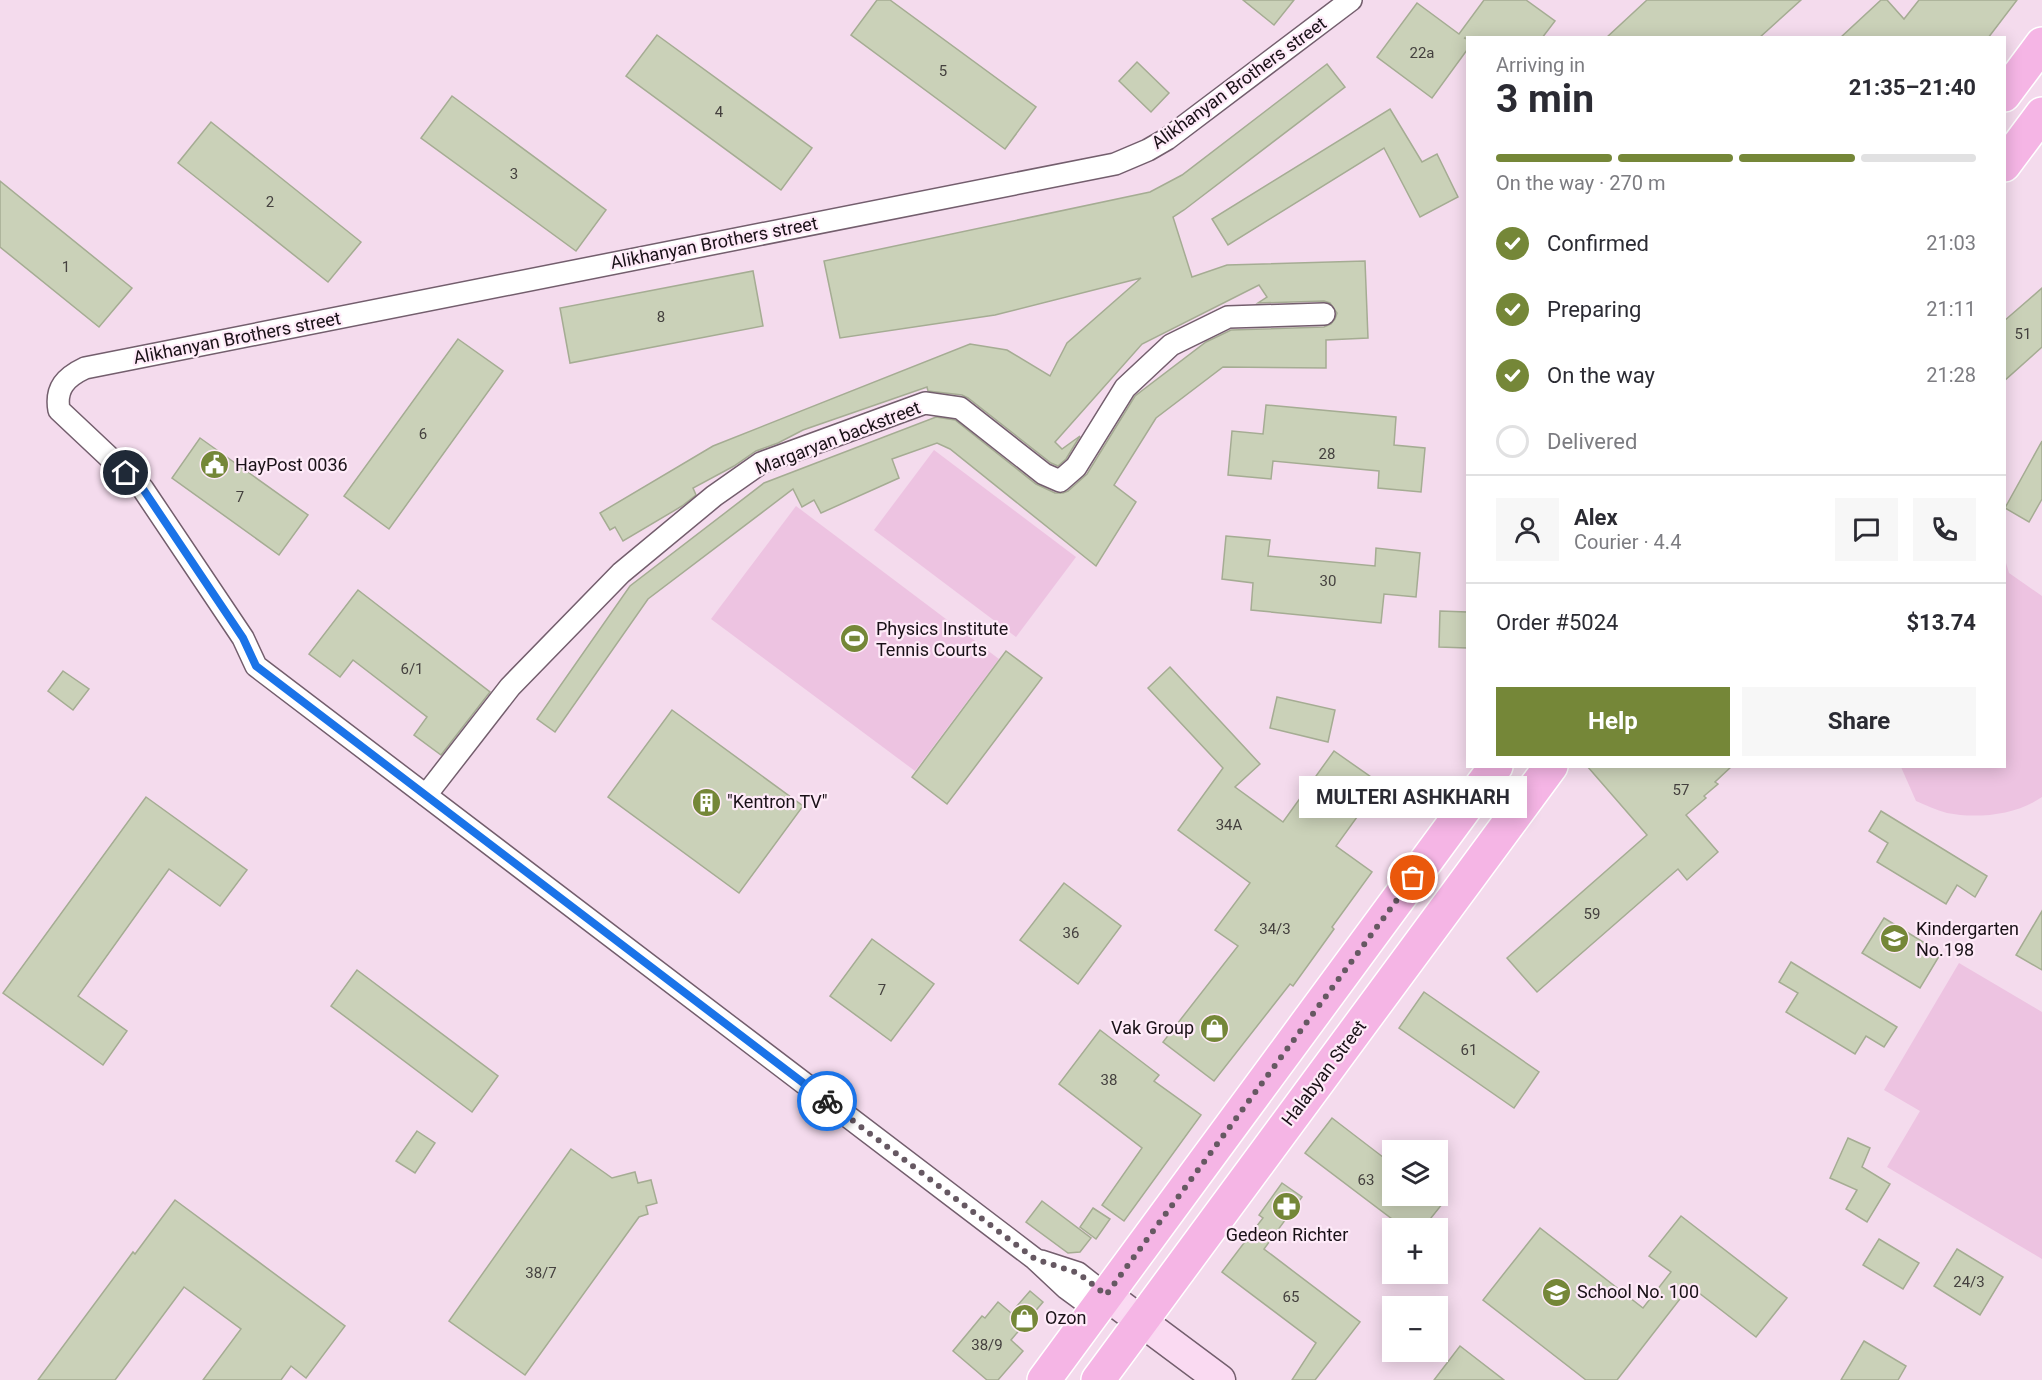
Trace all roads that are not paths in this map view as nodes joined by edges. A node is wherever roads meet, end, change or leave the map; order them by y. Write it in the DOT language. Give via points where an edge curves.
graph roads {
  1 [pos="1351,0"];
  2 [pos="2042,44"];
  3 [pos="2006,92"];
  4 [pos="2006,118"];
  5 [pos="2039,118"];
  6 [pos="2006,162"];
  7 [pos="1324,314"];
  8 [pos="1495,768"];
  9 [pos="1550,768"];
  10 [pos="426,795"];
  11 [pos="1101,1303"];
  12 [pos="1136,1329"];
  13 [pos="1044,1380"];
  14 [pos="1098,1380"];
  15 [pos="1190,1380"];
  16 [pos="1220,1380"];
  1 -- 10 [label="street, Alikhanyan Brothers street" via="1167,139 1116,164 85,368 69,376 57,397 59,410 143,489 243,638 256,666"];
  2 -- 3 [label="main road"];
  4 -- 5 [label="main road" via="2022,127"];
  5 -- 6 [label="main road"];
  7 -- 10 [label="street, Margaryan backstreet" via="1228,316 1171,345 1125,388 1076,468 1060,482 1044,474 960,408 925,403 761,463 714,496 621,573 510,687"];
  8 -- 11 [label="main road"];
  9 -- 12 [label="main road, Halabyan Street"];
  10 -- 11 [label="street" via="1035,1259 1078,1273"];
  11 -- 12 [label="main road"];
  11 -- 13 [label="main road"];
  12 -- 14 [label="main road, Halabyan Street"];
  12 -- 15 [label="main road"];
  12 -- 16 [label="main road"];
}
